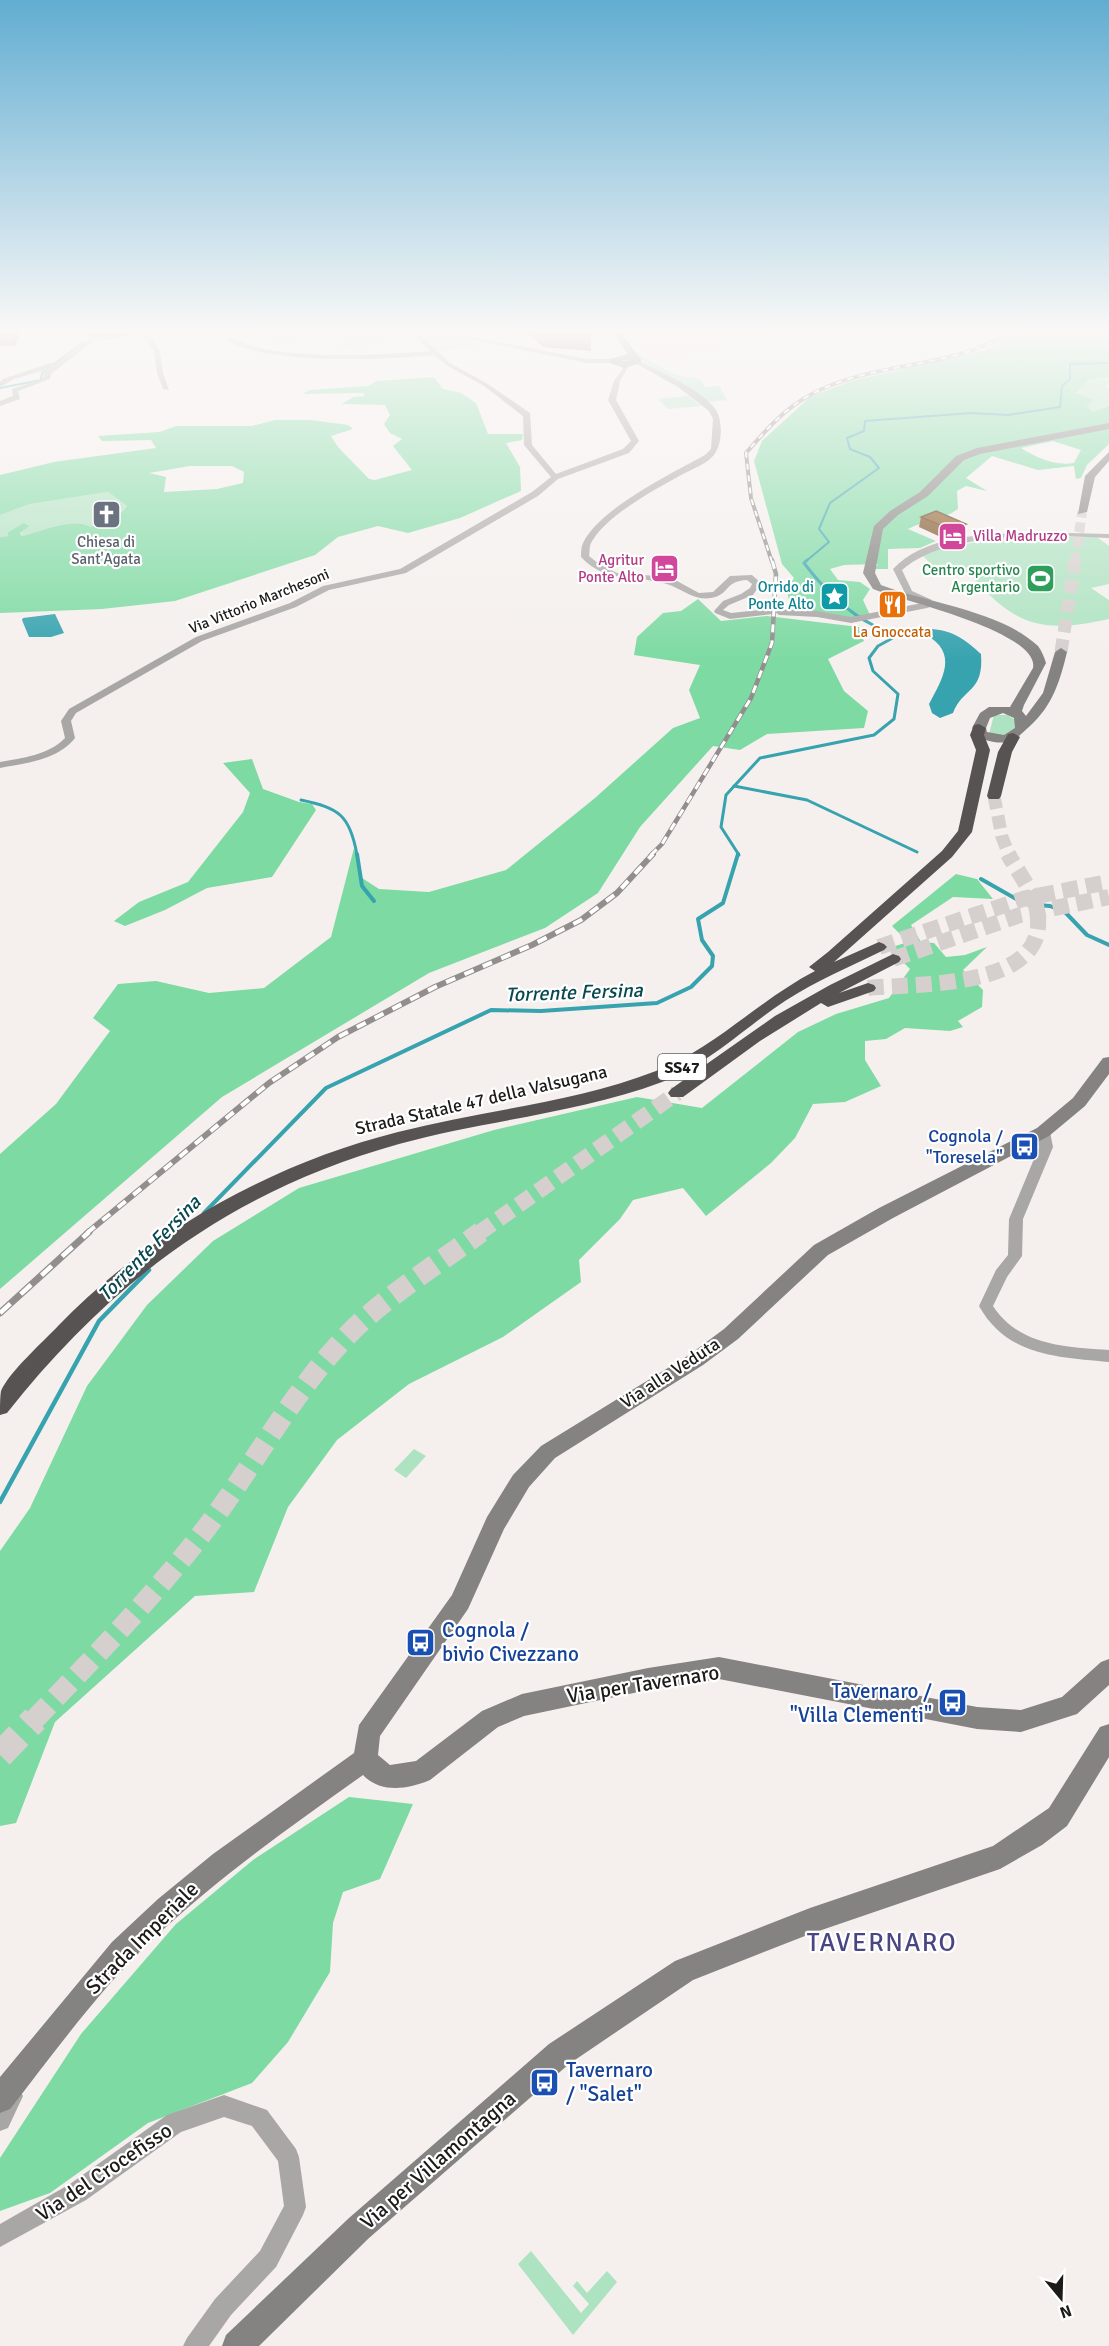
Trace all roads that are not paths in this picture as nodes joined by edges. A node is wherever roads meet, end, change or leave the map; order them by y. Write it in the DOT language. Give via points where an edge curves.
graph roads {
  1 [pos="528,442"];
  2 [pos="633,442"];
  3 [pos="716,442"];
  4 [pos="1028,442"];
  5 [pos="1109,455"];
  6 [pos="555,477"];
  7 [pos="1082,512"];
  8 [pos="1109,536"];
  9 [pos="933,606"];
  10 [pos="1061,652"];
  11 [pos="1018,712"];
  12 [pos="979,728"];
  13 [pos="1013,737"];
  14 [pos="0,765"];
  15 [pos="994,796"];
  16 [pos="879,947"];
  17 [pos="893,960"];
  18 [pos="868,988"];
  19 [pos="779,999"];
  20 [pos="795,1010"];
  21 [pos="1109,1062"];
  22 [pos="677,1093"];
  23 [pos="1043,1132"];
  24 [pos="1109,1356"];
  25 [pos="0,1407"];
  26 [pos="1109,1670"];
  27 [pos="1109,1735"];
  28 [pos="365,1759"];
  29 [pos="29,2062"];
  30 [pos="0,2099"];
  31 [pos="0,2120"];
  32 [pos="0,2236"];
  33 [pos="195,2346"];
  34 [pos="237,2346"];
  1 -- 6 [label="street"];
  2 -- 6 [label="street, Via Vittorio Marchesoni" via="619,454"];
  3 -- 9 [label="street" via="716,449 708,457 610,515 586,546 585,557 619,576 666,580 696,595 718,593 733,578 749,577 758,583 753,592 718,611 730,616 789,612 856,620"];
  4 -- 9 [label="street" via="966,455 915,502 882,523 875,534 869,573 872,582 885,591"];
  5 -- 7 [label="street" via="1090,476"];
  6 -- 14 [label="street, Via Vittorio Marchesoni" via="535,494 403,571 326,588 293,605 199,639 72,711 66,721 70,732 66,743 43,754"];
  8 -- 9 [label="street" via="1009,536 926,549 906,558 898,567 909,593 940,607"];
  9 -- 11 [label="street" via="1003,629 1036,652 1041,661 1039,670"];
  10 -- 11 [label="street" via="1054,684 1037,715"];
  11 -- 12 [label="street" via="996,709 984,714"];
  11 -- 13 [label="street"];
  12 -- 13 [label="street" via="988,737"];
  12 -- 19 [label="highway" via="977,735 983,750 965,832 939,862 834,955 789,986"];
  13 -- 15 [label="highway" via="1005,752"];
  16 -- 19 [label="highway, Strada Statale 47 della Valsugana / SS47"];
  17 -- 20 [label="highway, SS47" via="839,984"];
  18 -- 20 [label="highway" via="810,1010"];
  19 -- 25 [label="highway, Strada Statale 47 della Valsugana / SS47" via="697,1059 648,1080 591,1098 366,1147 240,1202 140,1265 75,1320 43,1352"];
  20 -- 22 [label="highway, SS47"];
  21 -- 23 [label="street, Via alla Veduta" via="1079,1102"];
  23 -- 24 [label="street" via="1046,1147 1016,1219 1015,1256 1001,1274 986,1306 991,1317 1033,1345 1053,1351"];
  23 -- 28 [label="street, Via alla Veduta" via="821,1250 731,1334 696,1360 548,1452 521,1481 495,1524 459,1602 368,1733"];
  26 -- 28 [label="street, Via per Tavernaro" via="1069,1706 1021,1721 977,1718 719,1668 522,1705 490,1719 421,1772 390,1777 379,1774"];
  27 -- 34 [label="street, Via per Villamontagna" via="1058,1817 999,1856 810,1921 684,1970 559,2054 359,2228"];
  28 -- 29 [label="street, Strada Imperiale" via="181,1896 139,1934"];
  29 -- 30 [label="street, Strada Imperiale"];
  29 -- 31 [label="street"];
  32 -- 33 [label="street, Via del Crocefisso" via="78,2192 175,2123 224,2106 259,2118 288,2157 294,2207 268,2259 223,2307"];
}
